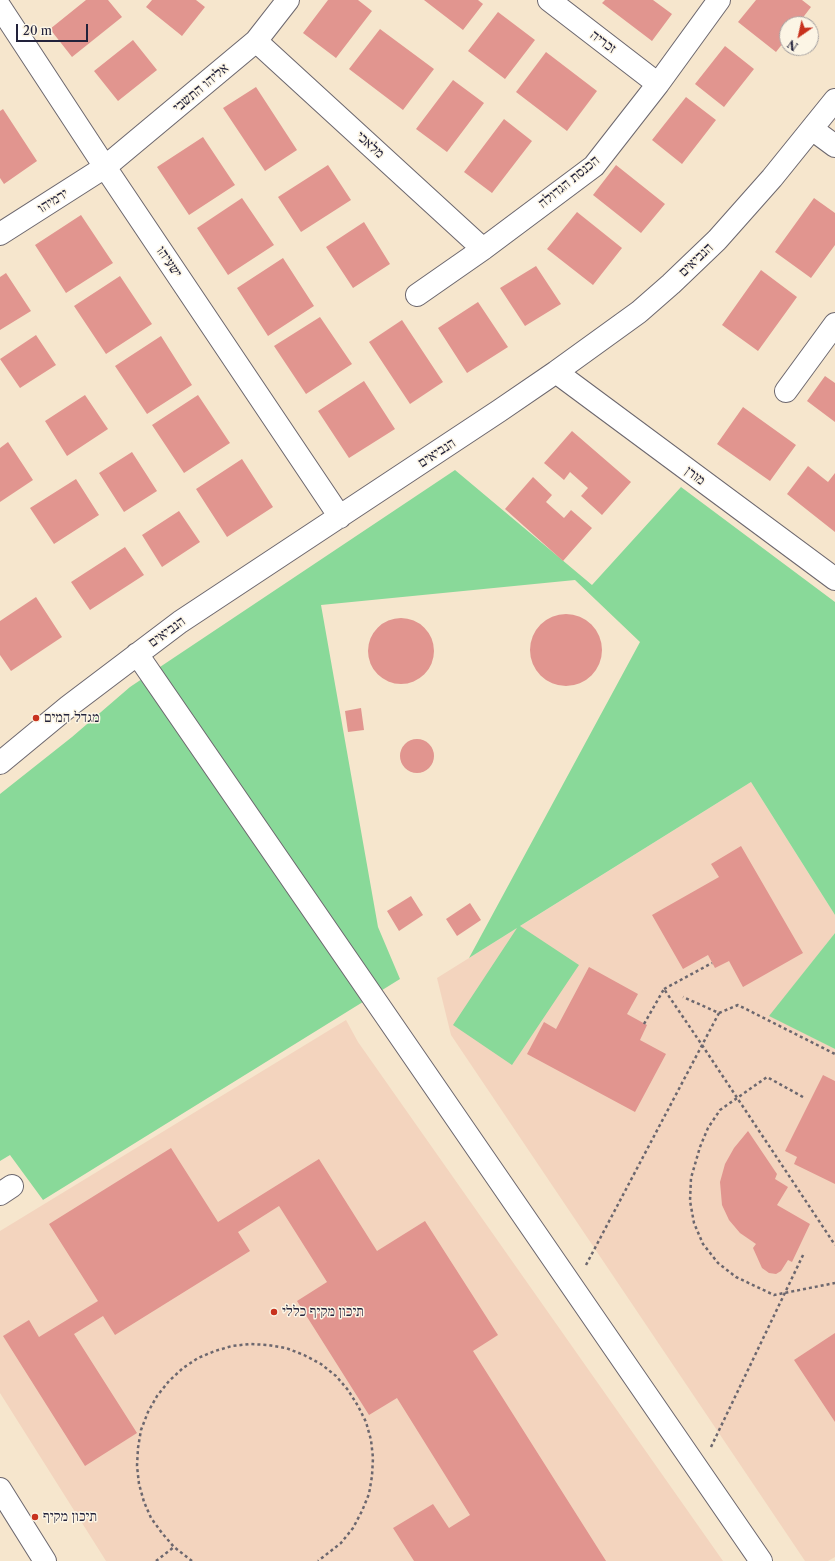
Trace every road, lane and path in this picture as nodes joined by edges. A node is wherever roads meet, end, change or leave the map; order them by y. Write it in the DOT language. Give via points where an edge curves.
graph roads {
  1 [pos="288,0"];
  2 [pos="549,0"];
  3 [pos="719,0"];
  4 [pos="0,7"];
  5 [pos="256,41"];
  6 [pos="658,84"];
  7 [pos="835,100"];
  8 [pos="812,129"];
  9 [pos="835,146"];
  10 [pos="105,168"];
  11 [pos="0,234"];
  12 [pos="483,249"];
  13 [pos="417,295"];
  14 [pos="835,324"];
  15 [pos="556,372"];
  16 [pos="786,390"];
  17 [pos="340,517"];
  18 [pos="835,579"];
  19 [pos="137,654"];
  20 [pos="0,763"];
  21 [pos="712,963"];
  22 [pos="664,989"];
  23 [pos="683,996"];
  24 [pos="719,1013"];
  25 [pos="644,1024"];
  26 [pos="702,1045"];
  27 [pos="835,1054"];
  28 [pos="803,1097"];
  29 [pos="737,1099"];
  30 [pos="835,1245"];
  31 [pos="804,1253"];
  32 [pos="835,1283"];
  33 [pos="573,1288"];
  34 [pos="784,1294"];
  35 [pos="699,1471"];
  36 [pos="0,1489"];
  37 [pos="174,1547"];
  38 [pos="46,1561"];
  39 [pos="156,1561"];
  40 [pos="192,1561"];
  41 [pos="318,1561"];
  42 [pos="761,1561"];
  1 -- 5 [label="street, אליהו התשבי"];
  2 -- 6 [label="street, זכריה"];
  3 -- 6 [label="street, הכנסת הגדולה"];
  4 -- 10 [label="street, ישעיהו"];
  5 -- 10 [label="street, אליהו התשבי"];
  5 -- 12 [label="street, מלאכי"];
  6 -- 12 [label="street, הכנסת הגדולה" via="594,166"];
  7 -- 8 [label="street, הנביאים"];
  8 -- 9 [label="street"];
  8 -- 15 [label="street, הנביאים" via="759,194 687,270 639,312"];
  10 -- 11 [label="street, ירמיהו"];
  10 -- 17 [label="street, ישעיהו"];
  12 -- 13 [label="street, הכנסת הגדולה"];
  14 -- 16 [label="street"];
  15 -- 17 [label="street, הנביאים"];
  15 -- 18 [label="street, מורן"];
  17 -- 19 [label="street, הנביאים" via="180,622"];
  19 -- 20 [label="street, הנביאים"];
  19 -- 33 [label="street"];
  21 -- 22 [label="path"];
  22 -- 25 [label="path"];
  22 -- 26 [label="path"];
  23 -- 24 [label="path"];
  24 -- 26 [label="path"];
  24 -- 27 [label="path" via="738,1005"];
  26 -- 29 [label="path"];
  26 -- 33 [label="path"];
  28 -- 29 [label="path" via="767,1077"];
  29 -- 30 [label="path"];
  29 -- 34 [label="path" via="720,1110 700,1147 691,1178 690,1202 694,1223 703,1244 718,1263 754,1287 774,1295"];
  31 -- 34 [label="path"];
  32 -- 34 [label="path"];
  33 -- 35 [label="street"];
  34 -- 35 [label="path"];
  35 -- 42 [label="street"];
  36 -- 38 [label="street"];
  37 -- 39 [label="path"];
  37 -- 40 [label="path"];
  37 -- 41 [label="path" via="152,1518 139,1484 138,1448 148,1412 169,1381 198,1358 232,1346 268,1345 304,1355 336,1376 358,1406 371,1440 372,1476 369,1494 362,1511 341,1543"];
}
